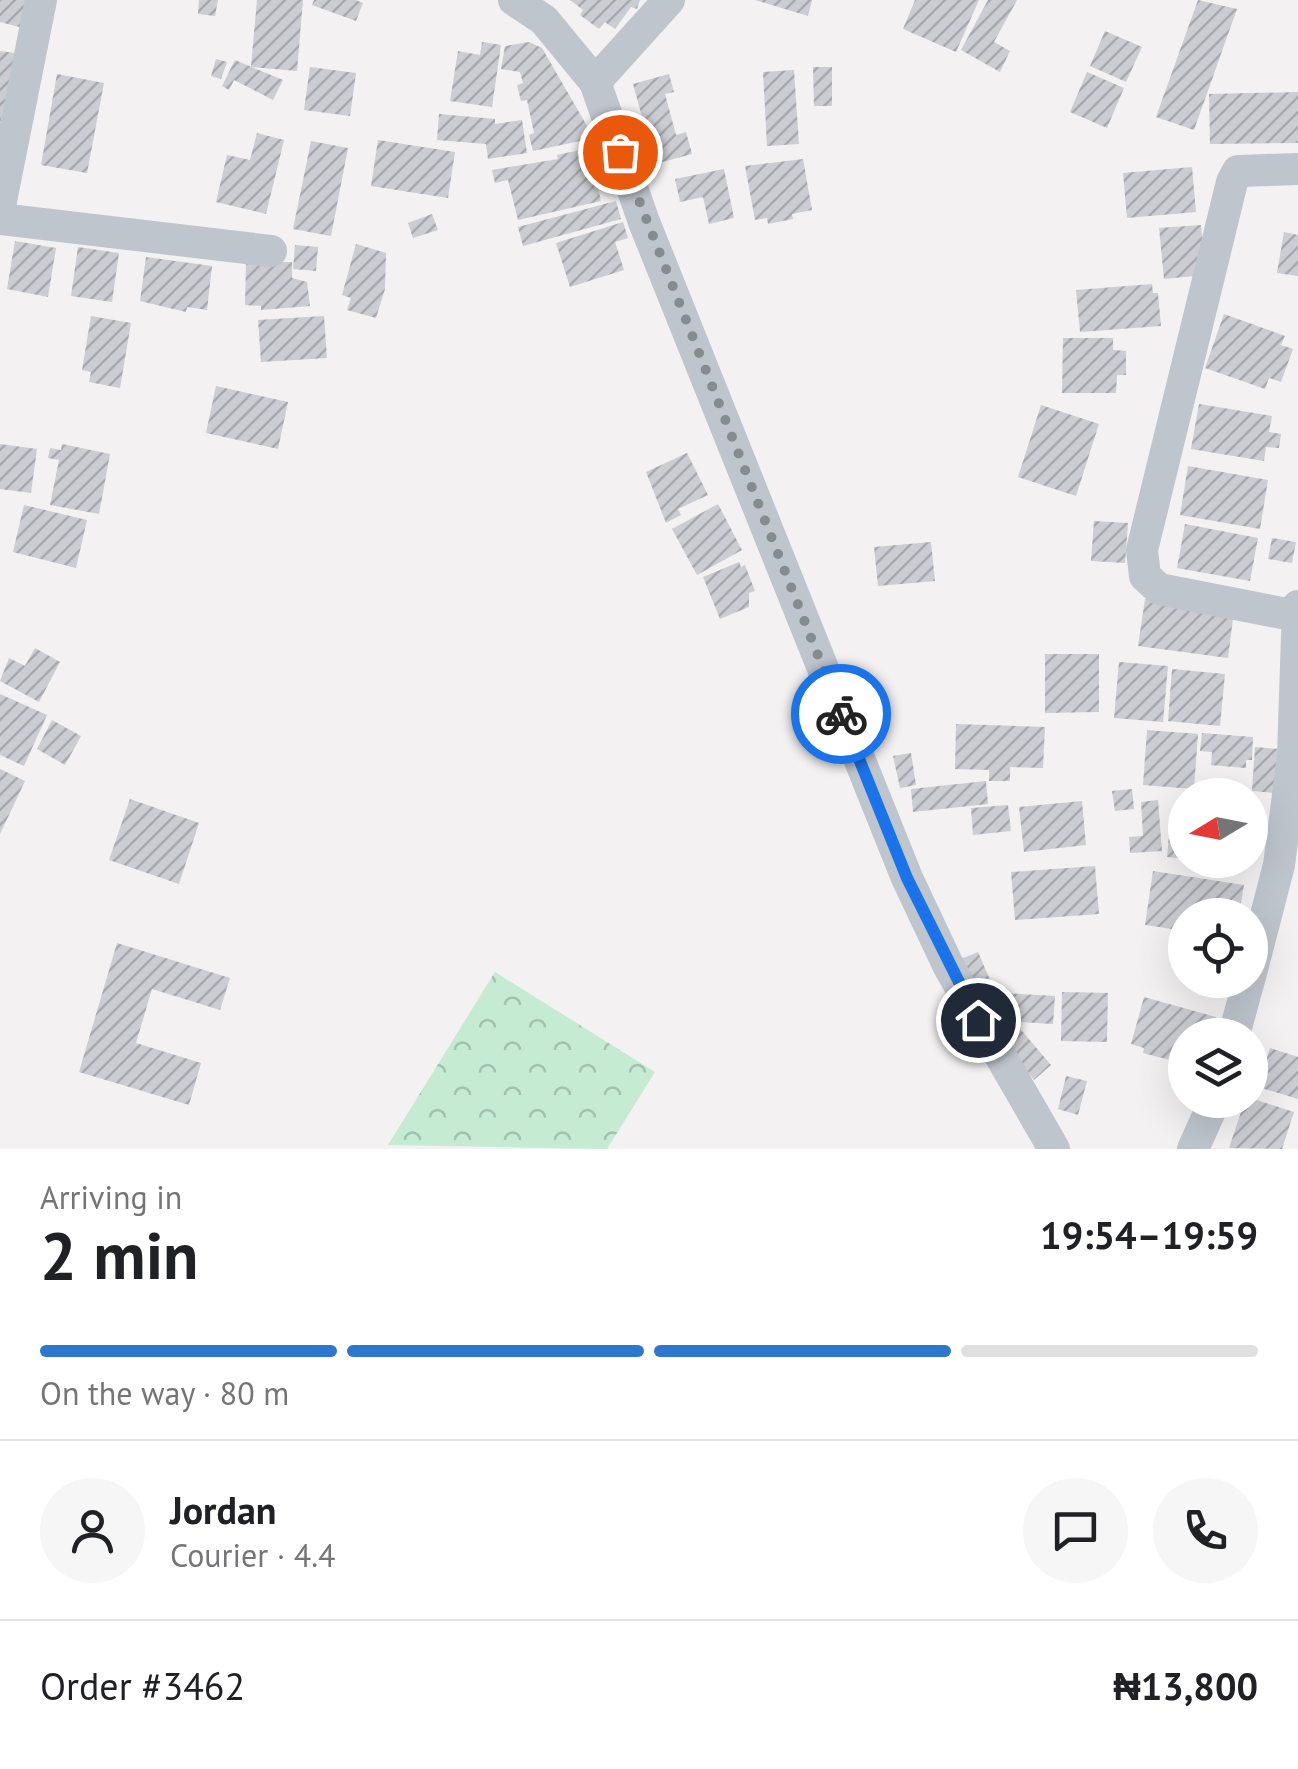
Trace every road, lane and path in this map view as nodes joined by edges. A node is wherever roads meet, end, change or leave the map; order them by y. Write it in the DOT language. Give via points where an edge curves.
graph roads {
  1 [pos="41,0"];
  2 [pos="669,0"];
  3 [pos="519,1"];
  4 [pos="594,82"];
  5 [pos="1298,169"];
  6 [pos="0,206"];
  7 [pos="0,219"];
  8 [pos="271,251"];
  9 [pos="1297,611"];
  10 [pos="1268,908"];
  11 [pos="1207,1118"];
  12 [pos="1054,1149"];
  13 [pos="1192,1149"];
  1 -- 6 [label="street"];
  2 -- 4 [label="street"];
  3 -- 4 [label="street" via="544,20"];
  4 -- 12 [label="street" via="907,878 949,967"];
  5 -- 9 [label="street" via="1238,171 1232,182 1142,550 1145,576 1159,589"];
  7 -- 8 [label="street"];
  9 -- 10 [label="street" via="1294,756"];
  11 -- 13 [label="street"];
}
